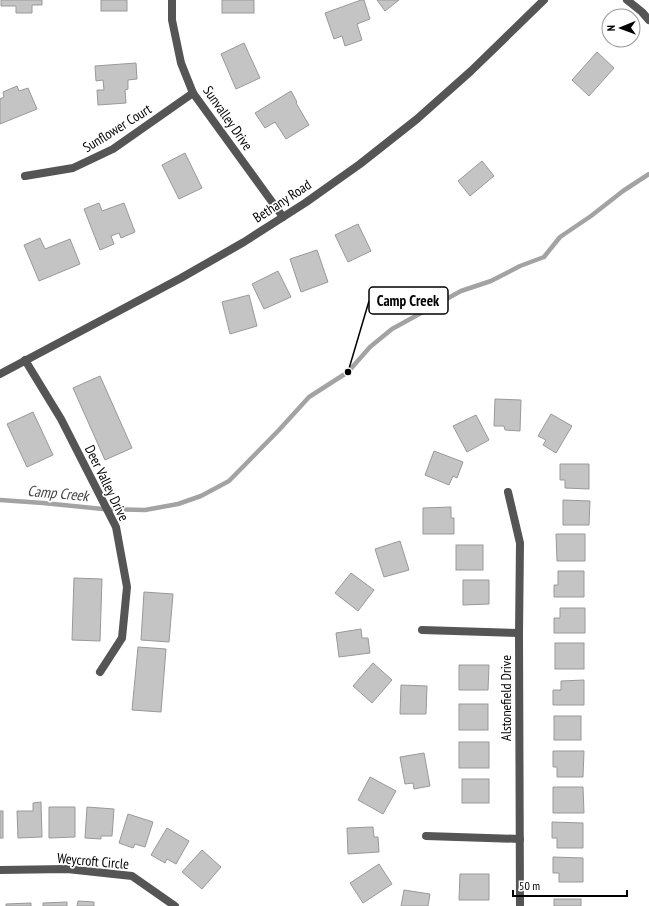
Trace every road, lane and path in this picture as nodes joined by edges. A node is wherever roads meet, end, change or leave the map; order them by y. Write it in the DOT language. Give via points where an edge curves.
graph roads {
  1 [pos="172,0"];
  2 [pos="544,0"];
  3 [pos="627,0"];
  4 [pos="649,20"];
  5 [pos="193,93"];
  6 [pos="25,176"];
  7 [pos="283,217"];
  8 [pos="25,360"];
  9 [pos="0,374"];
  10 [pos="508,492"];
  11 [pos="422,630"];
  12 [pos="519,633"];
  13 [pos="100,672"];
  14 [pos="426,836"];
  15 [pos="520,839"];
  16 [pos="0,870"];
  17 [pos="175,906"];
  18 [pos="520,906"];
  1 -- 5 [label="street, Sunvalley Drive" via="172,20 181,63"];
  2 -- 7 [label="street, Bethany Road" via="471,71 417,118 360,164"];
  3 -- 4 [label="street"];
  5 -- 6 [label="street, Sunflower Court" via="113,149 73,168"];
  5 -- 7 [label="street, Sunvalley Drive"];
  7 -- 8 [label="street, Bethany Road" via="181,278"];
  8 -- 9 [label="street, Bethany Road"];
  8 -- 13 [label="street, Deer Valley Drive" via="61,419 116,527 126,587 122,638"];
  10 -- 12 [label="street, Alstonefield Drive" via="520,543"];
  11 -- 12 [label="street"];
  12 -- 15 [label="street, Alstonefield Drive"];
  14 -- 15 [label="street"];
  15 -- 18 [label="street, Alstonefield Drive"];
  16 -- 17 [label="street, Weycroft Circle" via="67,869 132,876"];
}
